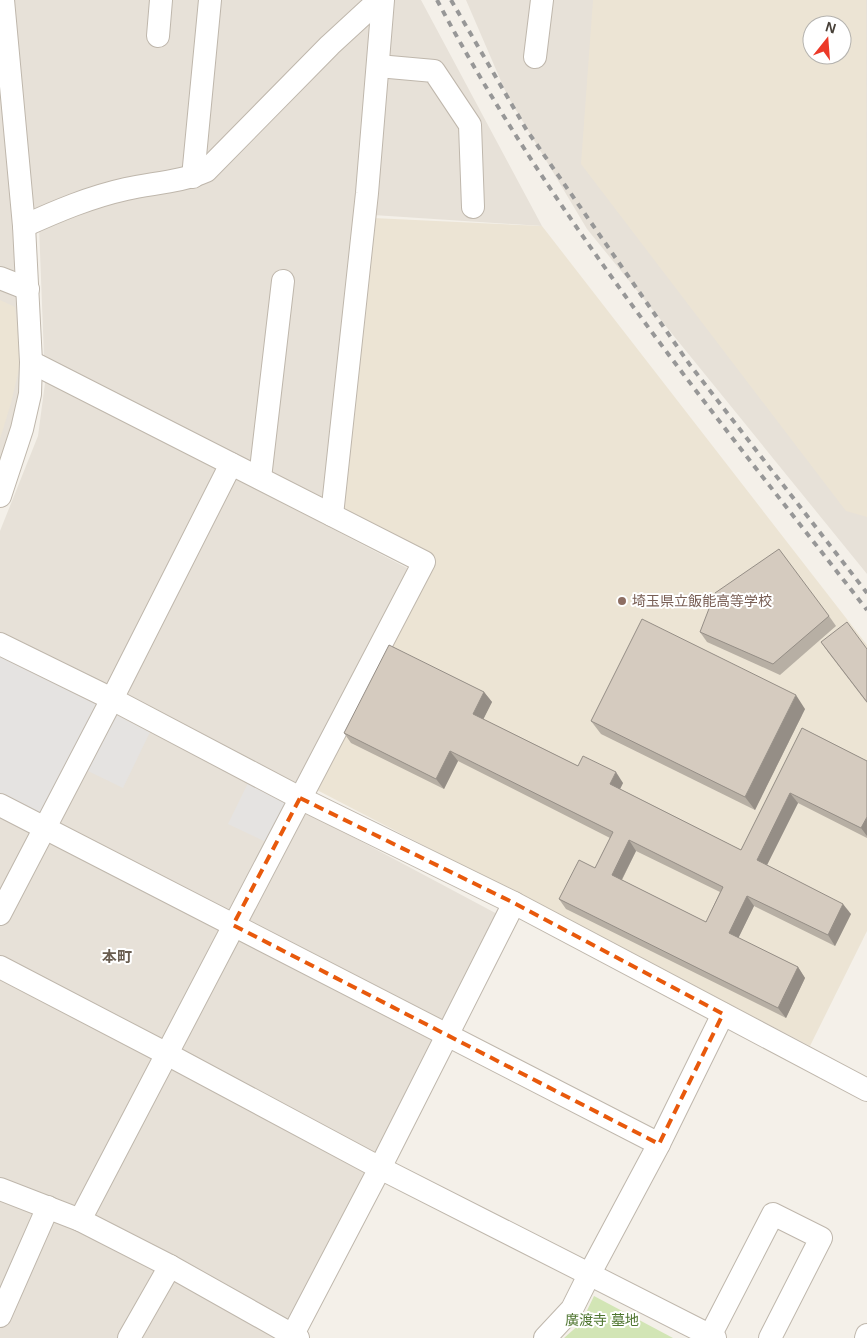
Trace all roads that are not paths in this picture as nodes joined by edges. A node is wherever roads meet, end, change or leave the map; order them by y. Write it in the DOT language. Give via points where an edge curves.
graph roads {
  1 [pos="3,0"];
  2 [pos="161,0"];
  3 [pos="210,0"];
  4 [pos="379,0"];
  5 [pos="383,0"];
  6 [pos="542,0"];
  7 [pos="158,36"];
  8 [pos="535,57"];
  9 [pos="378,66"];
  10 [pos="193,177"];
  11 [pos="473,207"];
  12 [pos="24,226"];
  13 [pos="0,278"];
  14 [pos="283,280"];
  15 [pos="28,289"];
  16 [pos="31,362"];
  17 [pos="231,464"];
  18 [pos="260,478"];
  19 [pos="2,488"];
  20 [pos="332,515"];
  21 [pos="0,644"];
  22 [pos="112,699"];
  23 [pos="300,798"];
  24 [pos="0,805"];
  25 [pos="44,827"];
  26 [pos="514,903"];
  27 [pos="0,914"];
  28 [pos="233,925"];
  29 [pos="0,968"];
  30 [pos="723,1014"];
  31 [pos="448,1035"];
  32 [pos="167,1054"];
  33 [pos="867,1090"];
  34 [pos="659,1144"];
  35 [pos="380,1168"];
  36 [pos="0,1189"];
  37 [pos="48,1207"];
  38 [pos="80,1220"];
  39 [pos="170,1266"];
  40 [pos="589,1275"];
  41 [pos="0,1316"];
  42 [pos="294,1337"];
  43 [pos="713,1337"];
  44 [pos="129,1338"];
  45 [pos="545,1338"];
  46 [pos="770,1338"];
  1 -- 12 [label="street"];
  2 -- 7 [label="street"];
  3 -- 10 [label="street"];
  4 -- 10 [label="street" via="330,44 206,171"];
  5 -- 9 [label="street"];
  6 -- 8 [label="street"];
  9 -- 11 [label="street" via="434,71 470,125"];
  9 -- 20 [label="street"];
  10 -- 12 [label="street" via="126,189 76,203"];
  12 -- 15 [label="street"];
  13 -- 15 [label="street"];
  14 -- 18 [label="street"];
  15 -- 16 [label="street"];
  16 -- 17 [label="street"];
  16 -- 19 [label="street" via="28,403"];
  17 -- 18 [label="street"];
  17 -- 22 [label="street"];
  18 -- 20 [label="street"];
  20 -- 23 [label="street" via="424,562"];
  21 -- 22 [label="street"];
  22 -- 23 [label="street"];
  22 -- 25 [label="street"];
  23 -- 26 [label="street"];
  23 -- 28 [label="street"];
  24 -- 25 [label="street"];
  25 -- 27 [label="street"];
  25 -- 28 [label="street"];
  26 -- 30 [label="street"];
  26 -- 31 [label="street"];
  28 -- 31 [label="street"];
  28 -- 32 [label="street"];
  29 -- 32 [label="street"];
  30 -- 33 [label="street"];
  30 -- 34 [label="street"];
  31 -- 34 [label="street"];
  31 -- 35 [label="street"];
  32 -- 35 [label="street"];
  32 -- 38 [label="street"];
  34 -- 40 [label="street"];
  35 -- 40 [label="street"];
  35 -- 42 [label="street"];
  36 -- 37 [label="street"];
  37 -- 38 [label="street"];
  37 -- 41 [label="street"];
  38 -- 39 [label="street"];
  39 -- 42 [label="street"];
  39 -- 44 [label="street"];
  40 -- 43 [label="street"];
  40 -- 45 [label="street" via="572,1309"];
  43 -- 46 [label="street" via="772,1214 821,1238"];
}
